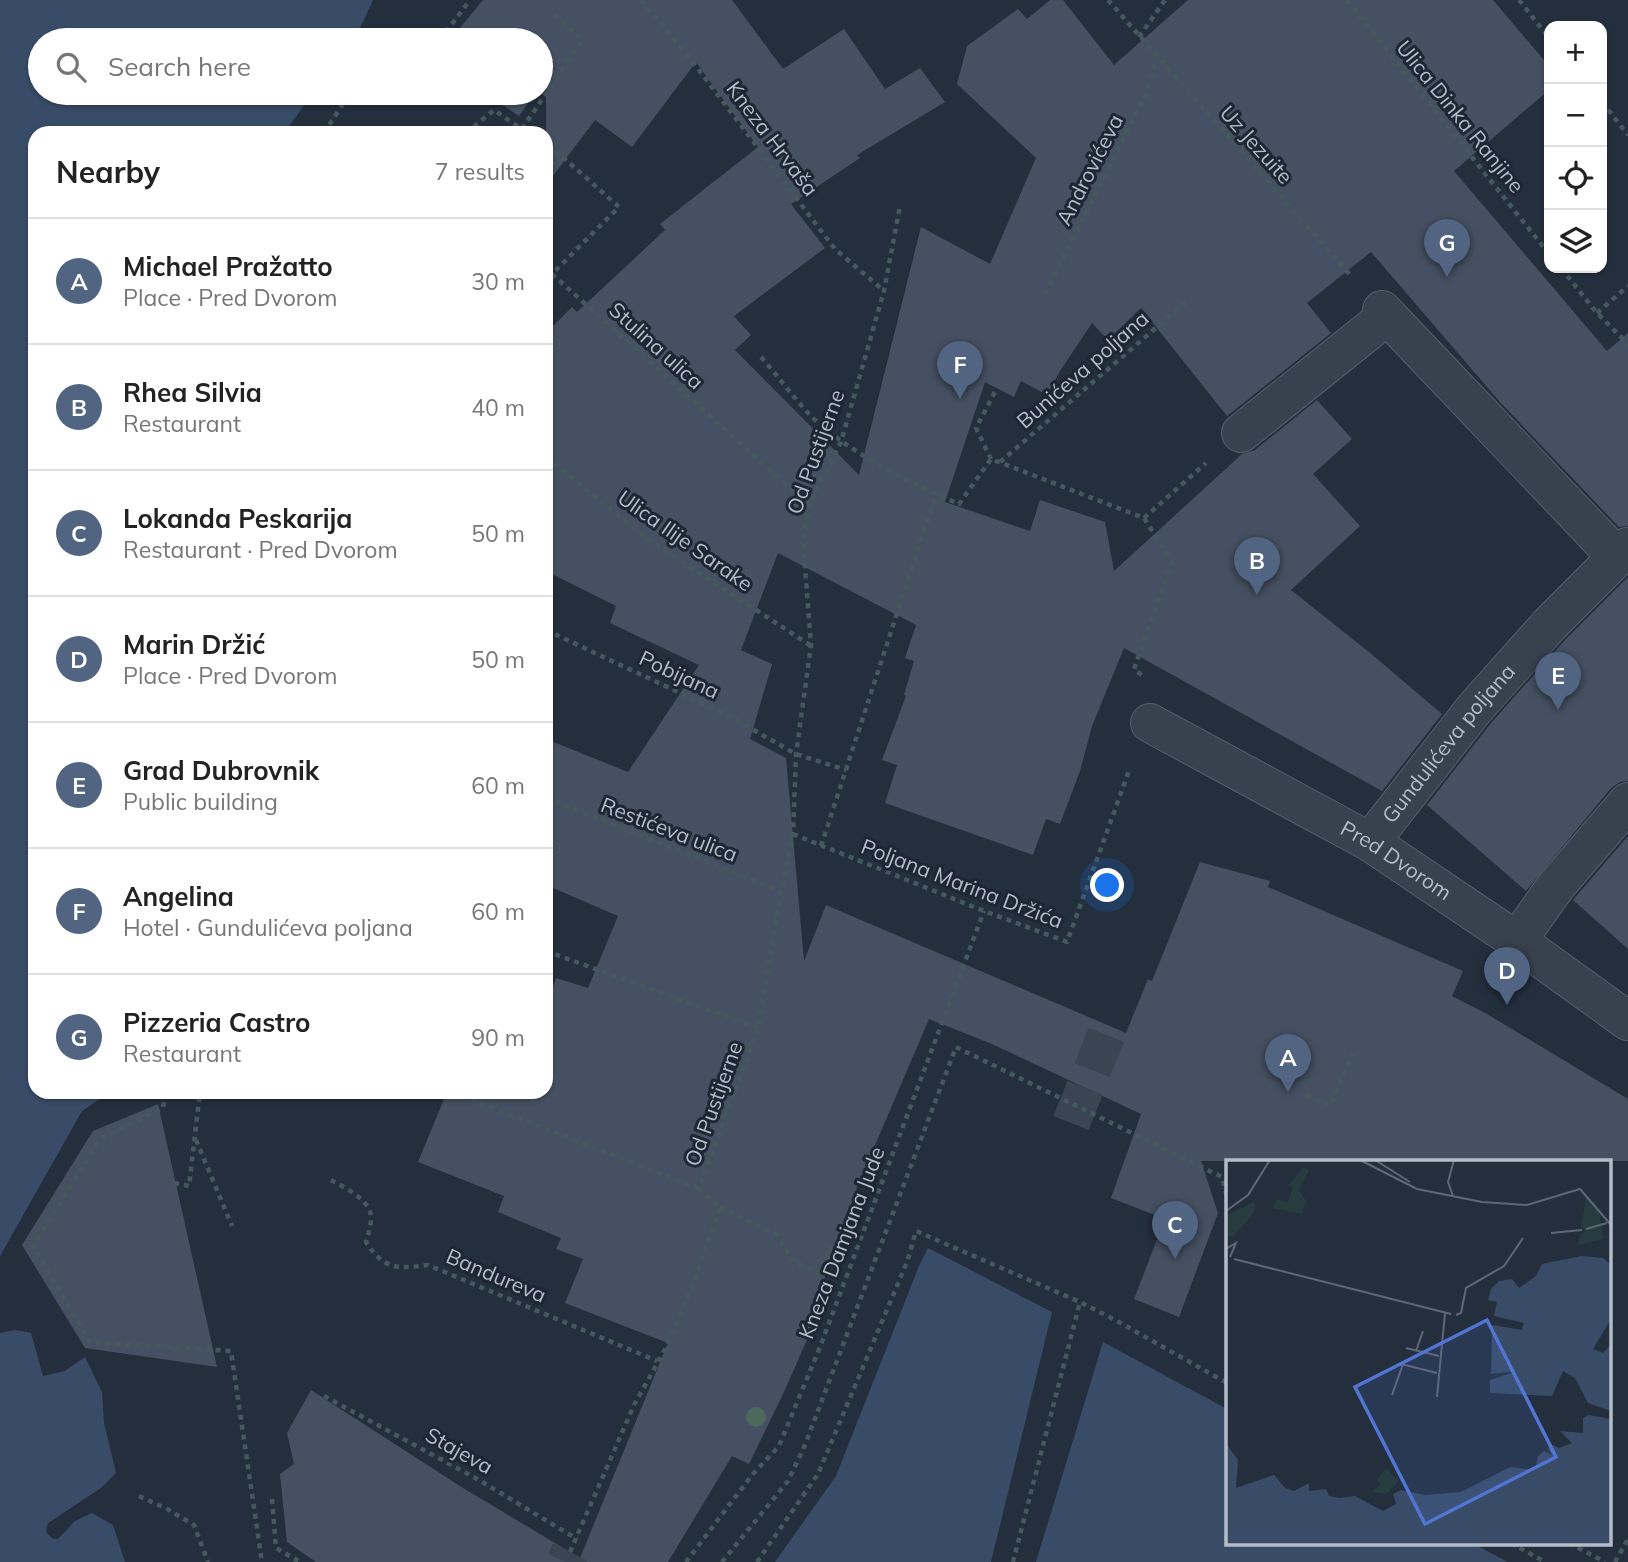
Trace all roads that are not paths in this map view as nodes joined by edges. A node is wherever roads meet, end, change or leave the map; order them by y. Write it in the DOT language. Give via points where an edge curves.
graph roads {
  1 [pos="1241,433"];
  2 [pos="1622,552"];
  3 [pos="1150,723"];
  4 [pos="1628,802"];
  5 [pos="1370,842"];
  6 [pos="1517,941"];
  7 [pos="1628,1021"];
  1 -- 2 [label="street, Gundulićeva poljana" via="1384,313"];
  2 -- 5 [label="street, Gundulićeva poljana" via="1475,708"];
  3 -- 5 [label="street, Pred Dvorom"];
  4 -- 6 [label="street" via="1556,886"];
  5 -- 6 [label="street, Pred Dvorom"];
  6 -- 7 [label="street, Pred Dvorom"];
}
